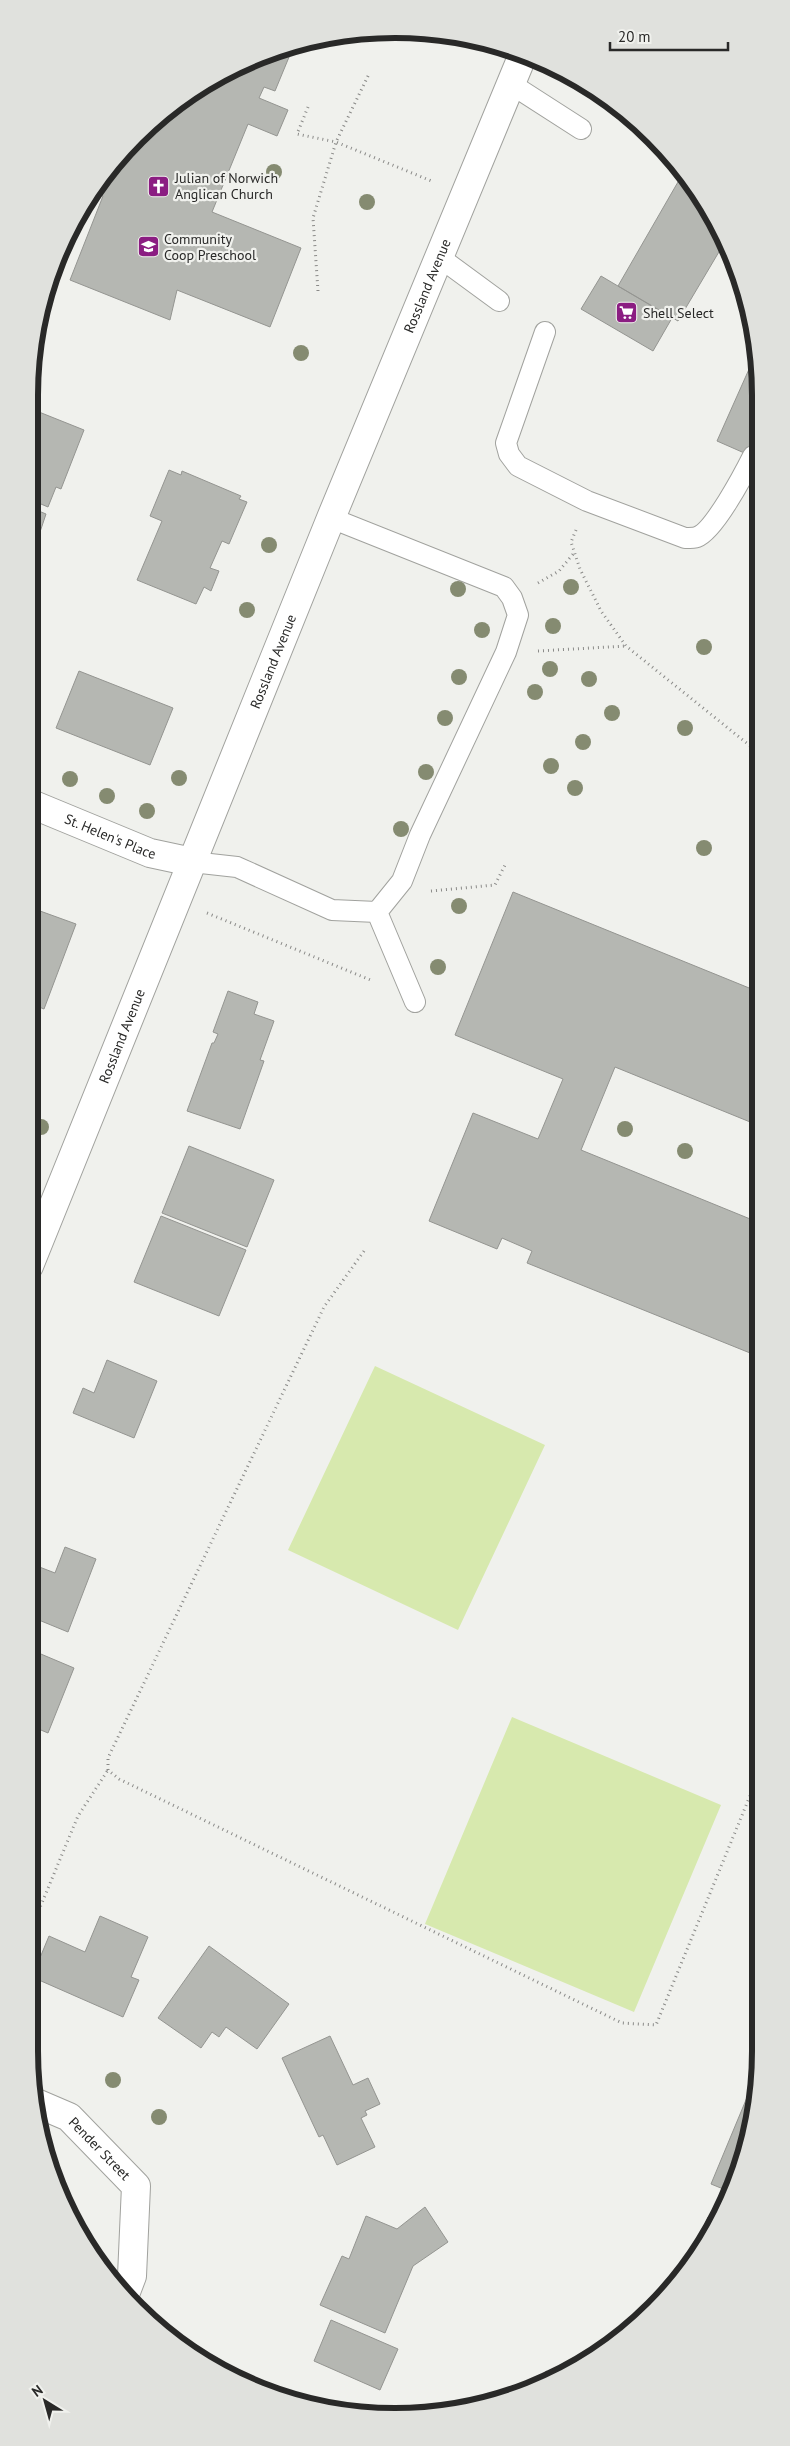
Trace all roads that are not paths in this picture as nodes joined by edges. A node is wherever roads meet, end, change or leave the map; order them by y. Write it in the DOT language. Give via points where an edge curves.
graph roads {
  1 [pos="521,60"];
  2 [pos="511,84"];
  3 [pos="581,130"];
  4 [pos="439,257"];
  5 [pos="499,301"];
  6 [pos="545,332"];
  7 [pos="752,458"];
  8 [pos="331,518"];
  9 [pos="38,807"];
  10 [pos="192,862"];
  11 [pos="377,912"];
  12 [pos="415,1002"];
  13 [pos="38,1244"];
  14 [pos="42,2105"];
  15 [pos="127,2288"];
  1 -- 2 [label="street, Rossland Avenue"];
  2 -- 3 [label="lane"];
  2 -- 4 [label="street, Rossland Avenue"];
  4 -- 5 [label="lane"];
  4 -- 8 [label="street, Rossland Avenue"];
  6 -- 7 [label="lane" via="506,443 518,466 587,501 685,538 697,537 709,529"];
  8 -- 10 [label="street, Rossland Avenue"];
  8 -- 11 [label="lane" via="504,587 518,615 506,652 420,835 402,881"];
  9 -- 10 [label="street, St. Helen's Place" via="150,853"];
  10 -- 11 [label="lane" via="237,867 332,910"];
  10 -- 13 [label="street, Rossland Avenue"];
  11 -- 12 [label="lane"];
  14 -- 15 [label="street, Pender Street" via="69,2117 136,2186 132,2276"];
}
